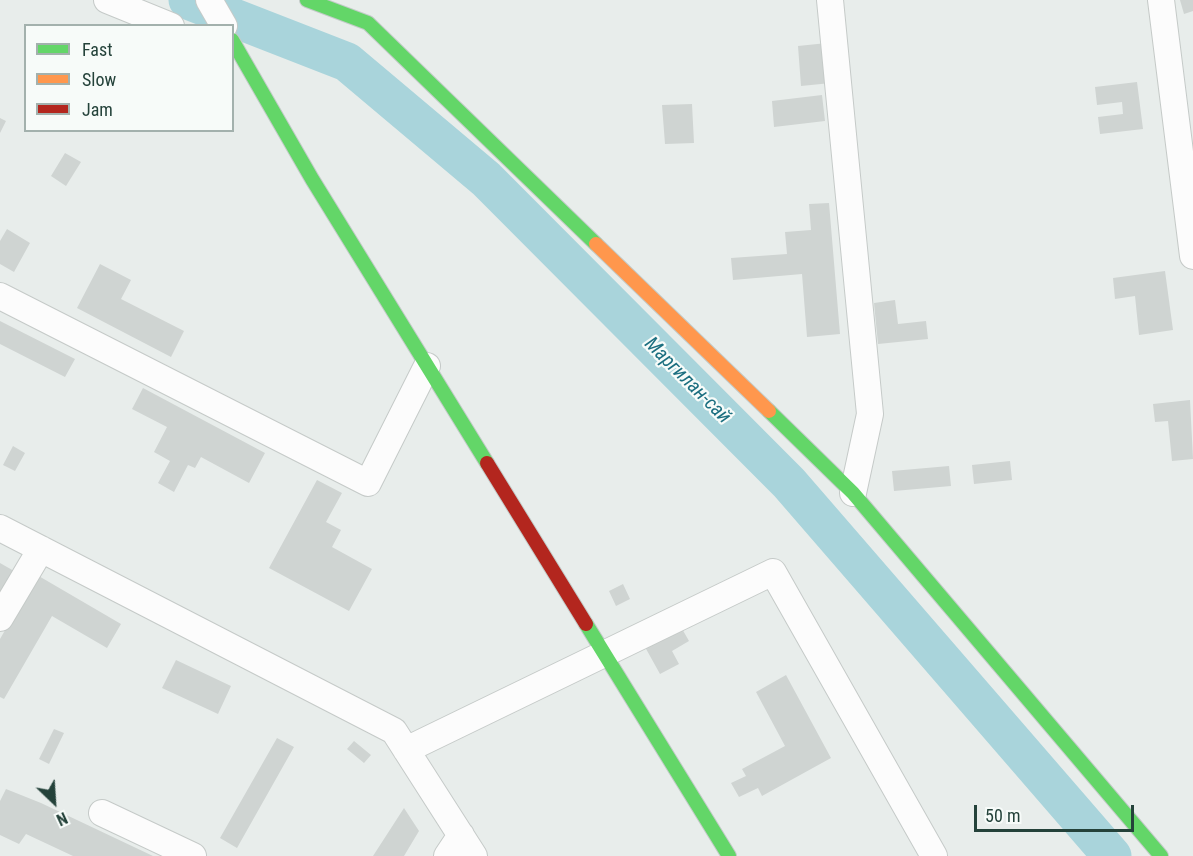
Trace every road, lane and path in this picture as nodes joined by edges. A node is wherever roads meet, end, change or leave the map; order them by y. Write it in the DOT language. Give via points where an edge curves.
graph roads {
  1 [pos="107,0"];
  2 [pos="209,0"];
  3 [pos="307,0"];
  4 [pos="830,0"];
  5 [pos="1161,0"];
  6 [pos="166,24"];
  7 [pos="223,24"];
  8 [pos="235,48"];
  9 [pos="1188,179"];
  10 [pos="1193,256"];
  11 [pos="0,296"];
  12 [pos="427,366"];
  13 [pos="853,493"];
  14 [pos="0,528"];
  15 [pos="41,549"];
  16 [pos="0,618"];
  17 [pos="605,655"];
  18 [pos="406,750"];
  19 [pos="102,813"];
  20 [pos="461,849"];
  21 [pos="192,856"];
  22 [pos="729,856"];
  23 [pos="934,856"];
  24 [pos="1161,856"];
  1 -- 6 [label="street"];
  2 -- 7 [label="street"];
  3 -- 13 [label="street" via="368,23"];
  4 -- 13 [label="street" via="870,414"];
  5 -- 9 [label="street"];
  8 -- 12 [label="street"];
  9 -- 10 [label="street"];
  11 -- 12 [label="street" via="368,483"];
  12 -- 17 [label="street"];
  13 -- 24 [label="street"];
  14 -- 15 [label="street"];
  15 -- 16 [label="street"];
  15 -- 18 [label="street" via="394,731"];
  17 -- 18 [label="street"];
  17 -- 22 [label="street"];
  17 -- 23 [label="street" via="774,572"];
  18 -- 20 [label="street"];
  19 -- 21 [label="street"];
}
